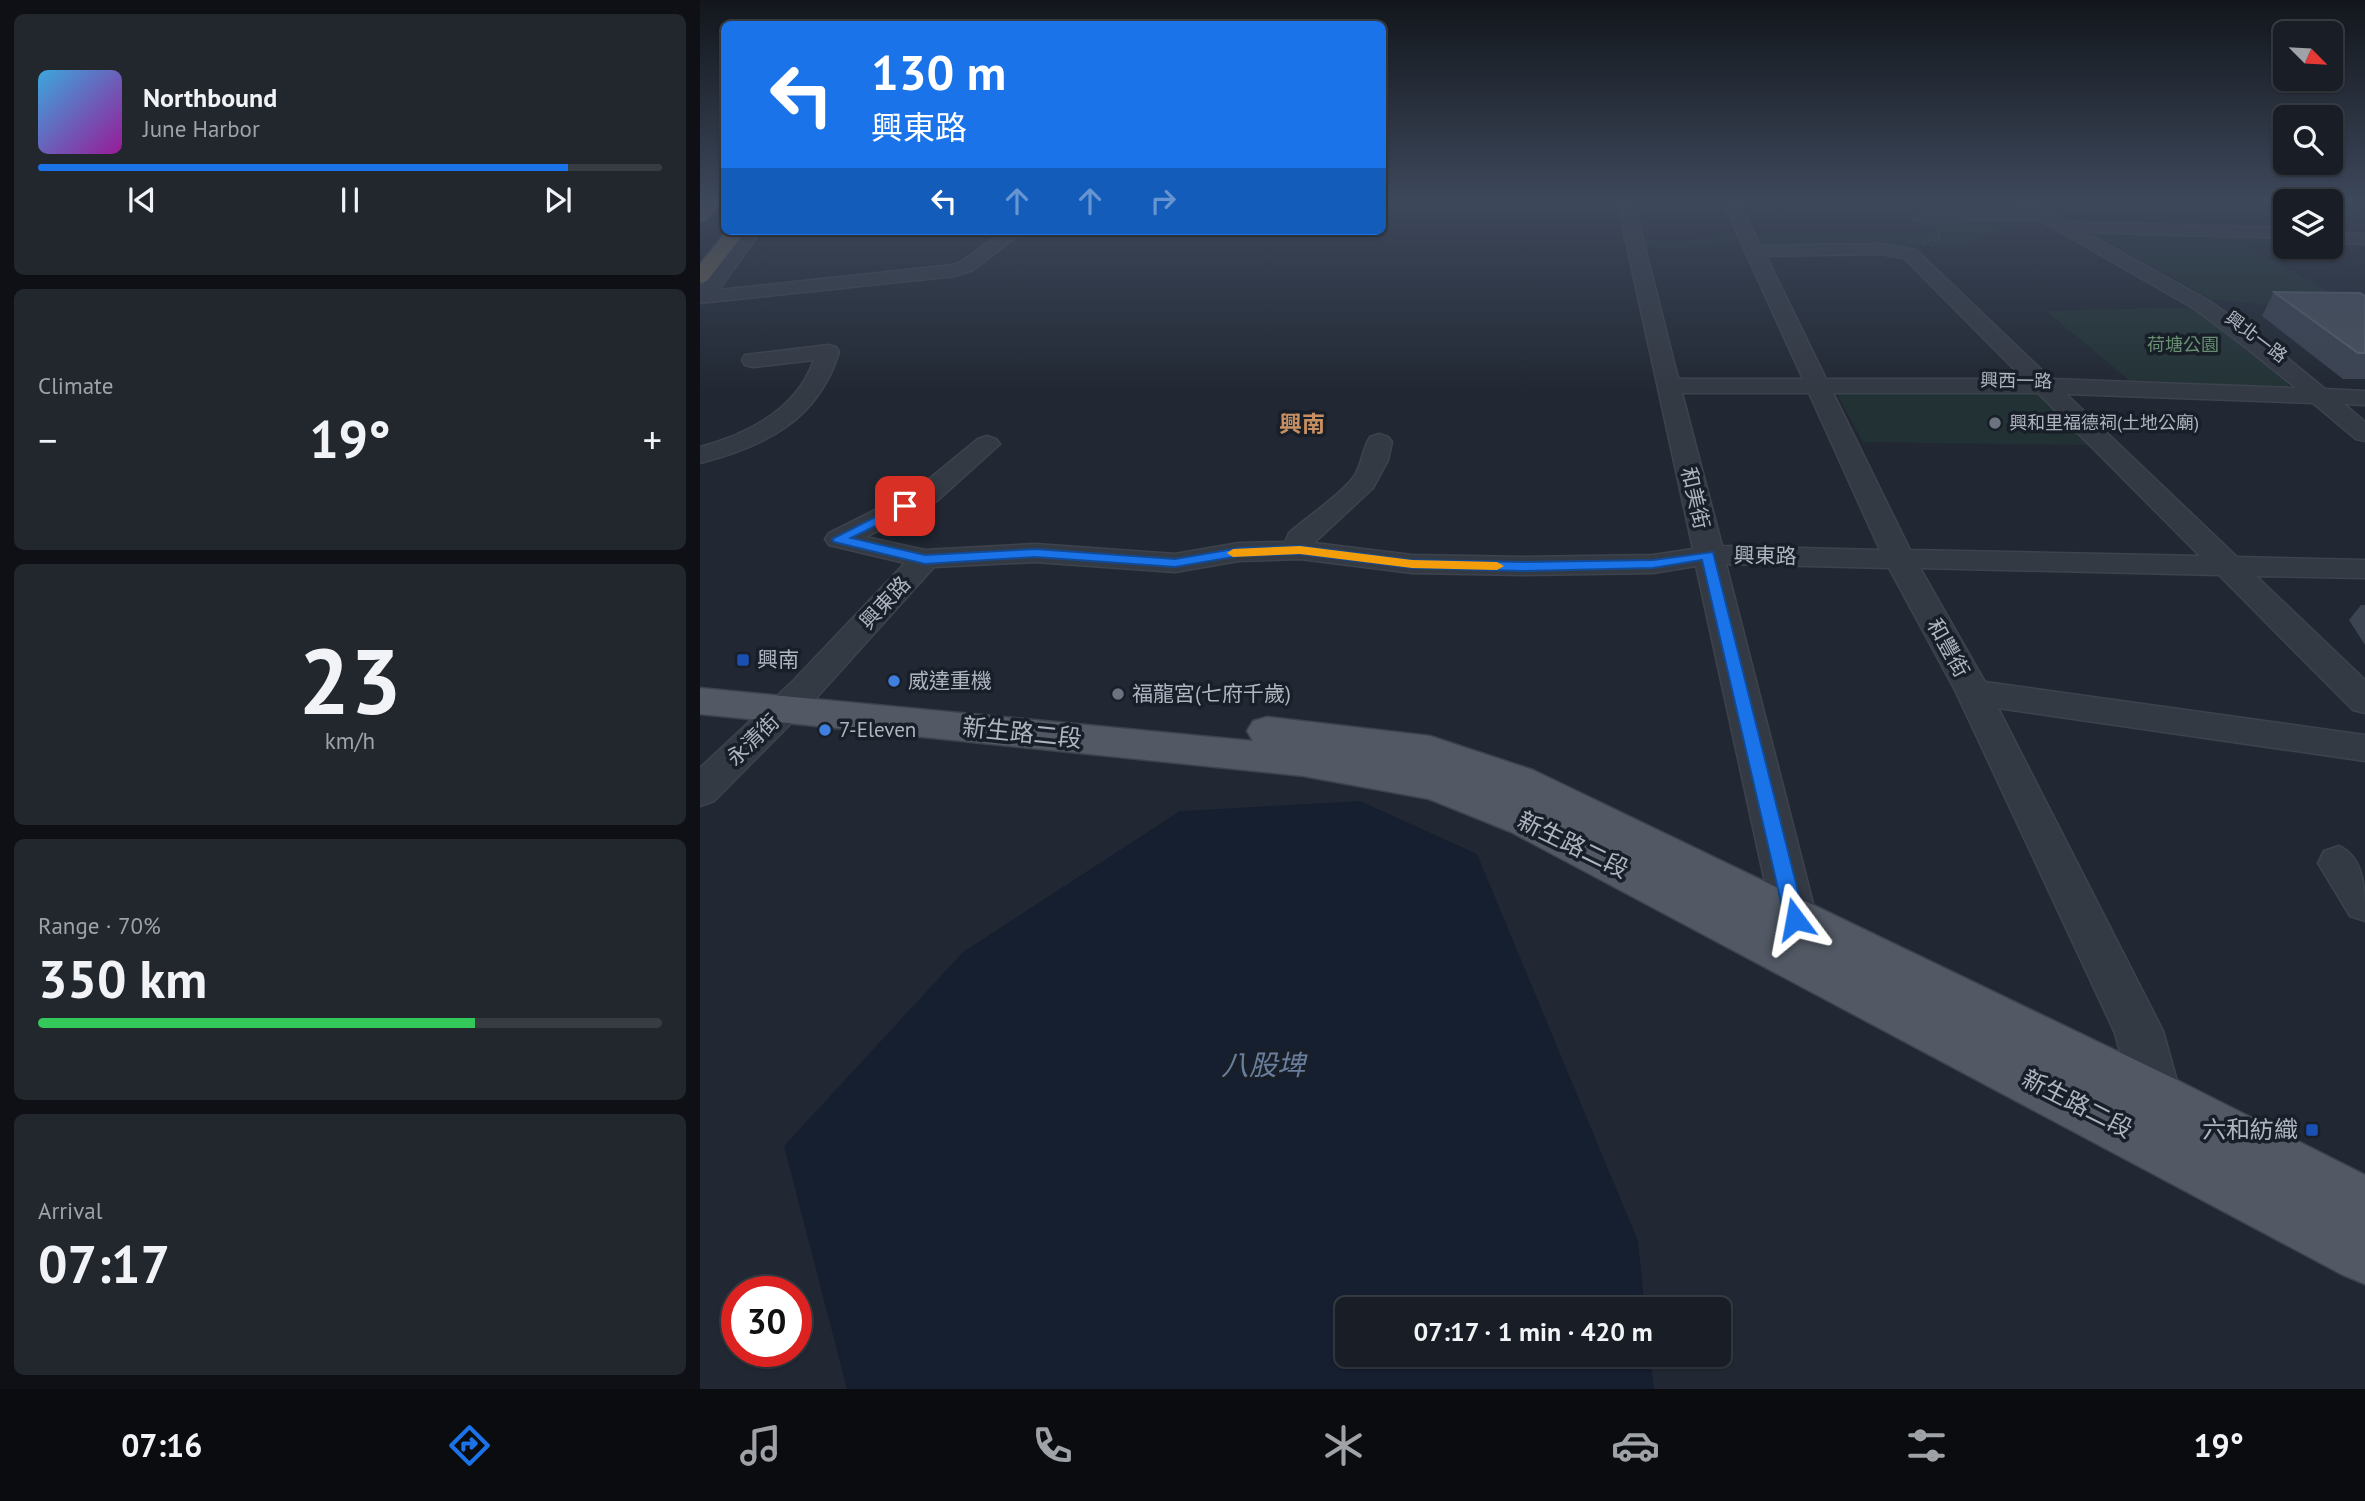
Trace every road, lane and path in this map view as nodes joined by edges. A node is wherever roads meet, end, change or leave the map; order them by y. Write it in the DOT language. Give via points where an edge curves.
graph roads {
  1 [pos="727,265"];
  2 [pos="967,265"];
  3 [pos="1640,265"];
  4 [pos="1762,265"];
  5 [pos="1921,265"];
  6 [pos="2134,265"];
  7 [pos="753,360"];
  8 [pos="1667,382"];
  9 [pos="1817,383"];
  10 [pos="2040,383"];
  11 [pos="2323,394"];
  12 [pos="2365,396"];
  13 [pos="2365,424"];
  14 [pos="2365,434"];
  15 [pos="1379,442"];
  16 [pos="987,444"];
  17 [pos="700,456"];
  18 [pos="1300,550"];
  19 [pos="1708,555"];
  20 [pos="1899,558"];
  21 [pos="925,559"];
  22 [pos="2229,566"];
  23 [pos="2365,569"];
  24 [pos="700,675"];
  25 [pos="1973,692"];
  26 [pos="794,699"];
  27 [pos="2365,701"];
  28 [pos="700,702"];
  29 [pos="2365,748"];
  30 [pos="700,791"];
  31 [pos="2339,863"];
  32 [pos="2365,903"];
  33 [pos="1795,919"];
  34 [pos="2157,1099"];
  35 [pos="2365,1207"];
  36 [pos="2365,1253"];
  1 -- 2 [label="street" via="703,298 955,270"];
  3 -- 8 [label="street, 和美街"];
  4 -- 9 [label="street, 和豐街"];
  5 -- 10 [label="street"];
  6 -- 11 [label="street" via="2240,331"];
  7 -- 17 [label="street" via="828,352 814,386 778,424 732,447"];
  8 -- 9 [label="street" via="1682,386"];
  8 -- 19 [label="street, 和美街"];
  9 -- 10 [label="street"];
  9 -- 20 [label="street, 和豐街"];
  10 -- 11 [label="street"];
  10 -- 22 [label="street"];
  11 -- 12 [label="street"];
  11 -- 13 [label="street"];
  11 -- 14 [label="street"];
  15 -- 18 [label="street" via="1364,482 1299,539"];
  16 -- 21 [label="street" via="927,495 839,539"];
  18 -- 19 [label="street, 興東路" via="1412,564 1524,566 1653,564"];
  18 -- 21 [label="street, 興東路" via="1239,552 1175,563 1035,553"];
  19 -- 20 [label="street, 興東路"];
  19 -- 33 [label="street, 和美街"];
  20 -- 22 [label="street, 興東路"];
  20 -- 25 [label="street, 和豐街"];
  21 -- 26 [label="street, 興東路"];
  22 -- 23 [label="street, 興東路"];
  22 -- 27 [label="street"];
  24 -- 26 [label="main road, 新生路二段"];
  25 -- 29 [label="street"];
  25 -- 34 [label="street, 和豐街" via="2139,1031"];
  26 -- 28 [label="main road, 新生路二段"];
  26 -- 30 [label="street, 永清街"];
  26 -- 33 [label="main road, 新生路二段" via="1308,735 1430,751 1518,781"];
  26 -- 36 [label="main road, 新生路二段" via="1303,761 1435,784 1527,820"];
  31 -- 32 [label="street"];
  33 -- 34 [label="main road, 新生路二段"];
  34 -- 35 [label="main road, 新生路二段"];
}
